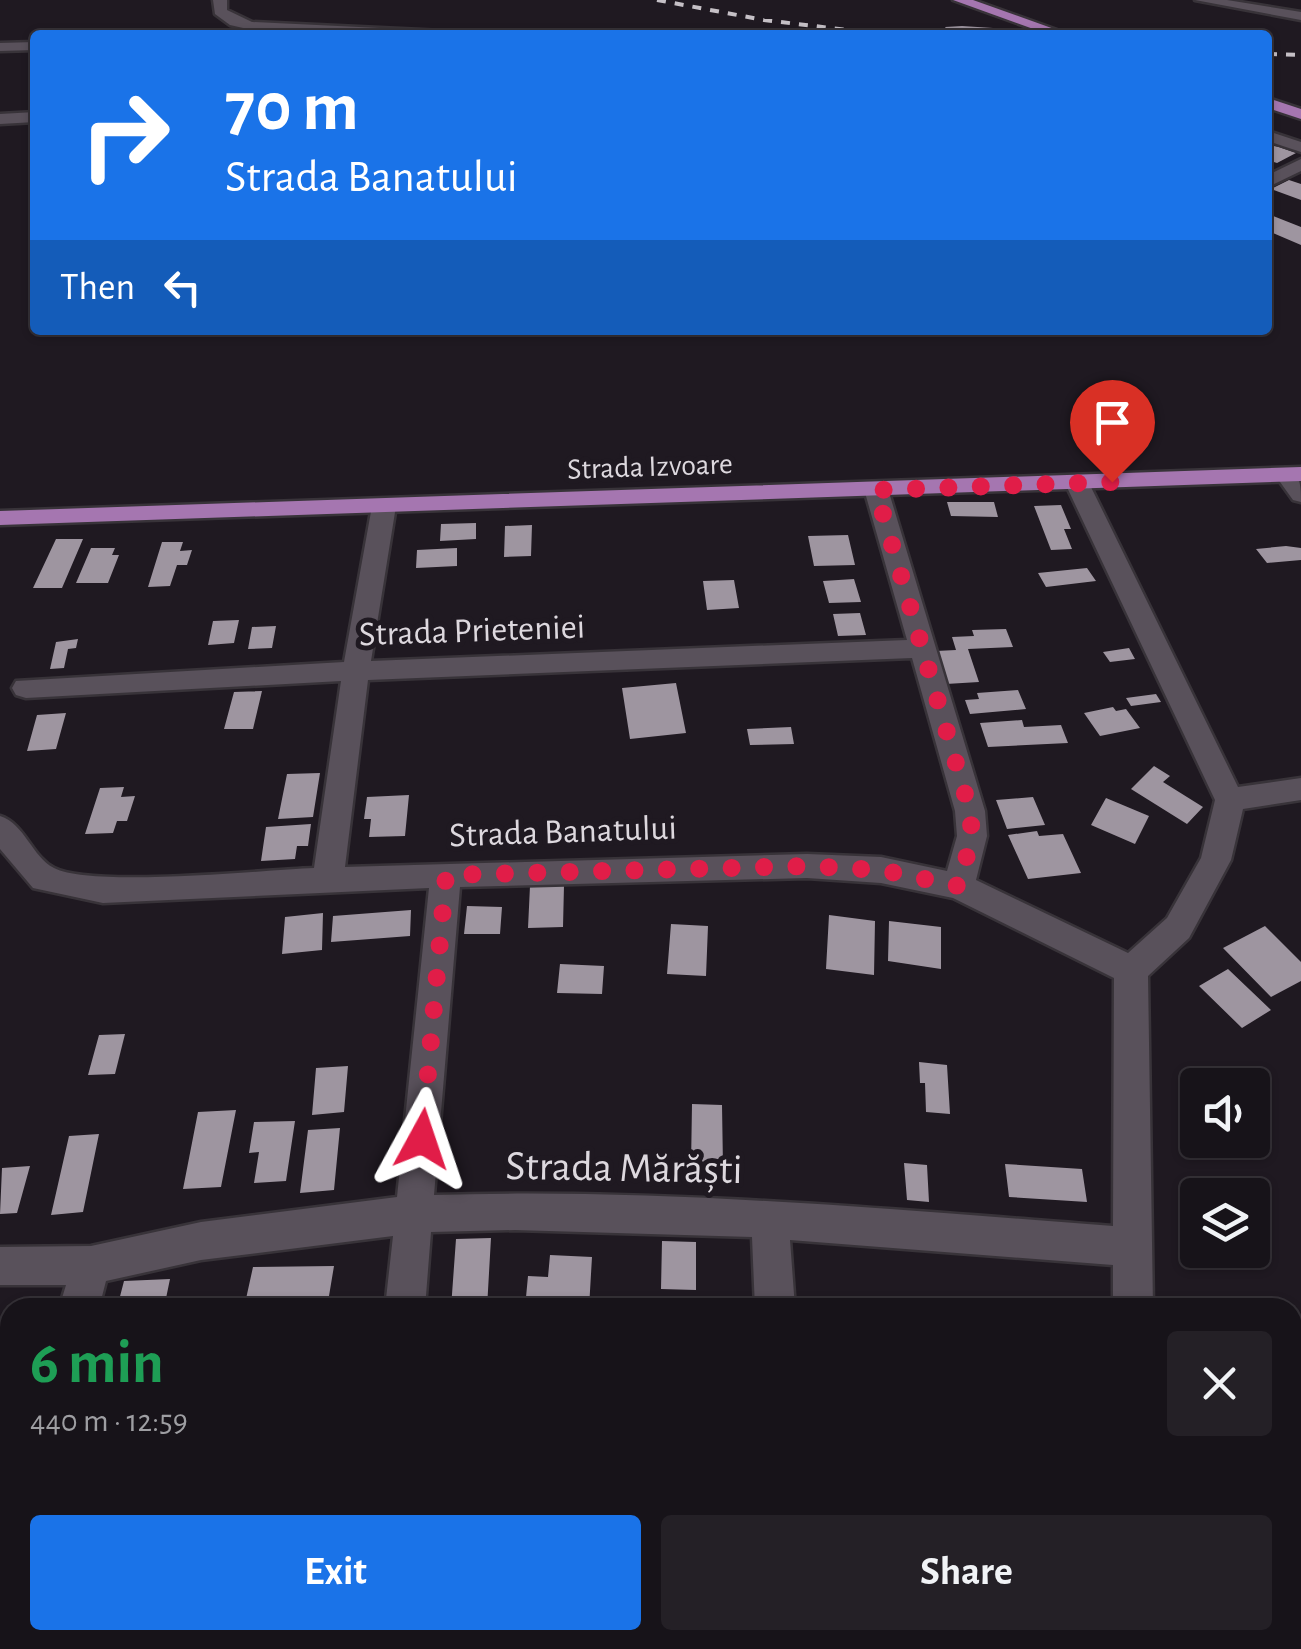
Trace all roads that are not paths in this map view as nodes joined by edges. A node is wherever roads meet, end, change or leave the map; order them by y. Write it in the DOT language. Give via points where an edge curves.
graph roads {
  1 [pos="220,0"];
  2 [pos="960,0"];
  3 [pos="1202,0"];
  4 [pos="1301,16"];
  5 [pos="387,30"];
  6 [pos="1049,30"];
  7 [pos="30,46"];
  8 [pos="0,47"];
  9 [pos="1272,104"];
  10 [pos="1301,114"];
  11 [pos="30,117"];
  12 [pos="0,118"];
  13 [pos="1272,137"];
  14 [pos="1301,147"];
  15 [pos="1301,164"];
  16 [pos="1272,180"];
  17 [pos="1294,475"];
  18 [pos="1077,483"];
  19 [pos="876,490"];
  20 [pos="1301,496"];
  21 [pos="384,506"];
  22 [pos="0,518"];
  23 [pos="920,649"];
  24 [pos="356,671"];
  25 [pos="26,688"];
  26 [pos="1301,788"];
  27 [pos="1230,800"];
  28 [pos="0,828"];
  29 [pos="446,875"];
  30 [pos="328,880"];
  31 [pos="959,886"];
  32 [pos="1131,970"];
  33 [pos="415,1214"];
  34 [pos="770,1219"];
  35 [pos="1130,1247"];
  36 [pos="91,1265"];
  37 [pos="0,1266"];
  38 [pos="82,1298"];
  39 [pos="406,1298"];
  40 [pos="774,1298"];
  41 [pos="1133,1298"];
  1 -- 5 [label="street" via="220,11 252,26"];
  2 -- 6 [label="main road"];
  3 -- 4 [label="street"];
  7 -- 8 [label="street"];
  9 -- 10 [label="main road"];
  11 -- 12 [label="street"];
  13 -- 14 [label="street"];
  15 -- 16 [label="street"];
  17 -- 18 [label="main road, Strada Izvoare"];
  17 -- 20 [label="street"];
  18 -- 19 [label="main road, Strada Izvoare"];
  18 -- 27 [label="street"];
  19 -- 21 [label="main road, Strada Izvoare"];
  19 -- 23 [label="street"];
  21 -- 22 [label="main road, Strada Izvoare"];
  21 -- 24 [label="street"];
  23 -- 24 [label="street, Strada Prieteniei"];
  23 -- 31 [label="street" via="970,811 972,836"];
  24 -- 25 [label="street, Strada Prieteniei"];
  24 -- 30 [label="street"];
  26 -- 27 [label="street"];
  27 -- 32 [label="street" via="1216,860 1178,928"];
  28 -- 30 [label="street, Strada Banatului" via="44,879 74,888 138,891"];
  29 -- 30 [label="street, Strada Banatului"];
  29 -- 31 [label="street, Strada Banatului" via="807,866 881,870"];
  29 -- 33 [label="street"];
  31 -- 32 [label="street, Strada Banatului"];
  32 -- 35 [label="street"];
  33 -- 34 [label="street, Strada Mărăști"];
  33 -- 36 [label="street, Strada Mărăști" via="201,1241"];
  33 -- 39 [label="street"];
  34 -- 35 [label="street, Strada Mărăști"];
  34 -- 40 [label="street"];
  35 -- 41 [label="street"];
  36 -- 37 [label="street, Strada Mărăști"];
  36 -- 38 [label="street"];
}
